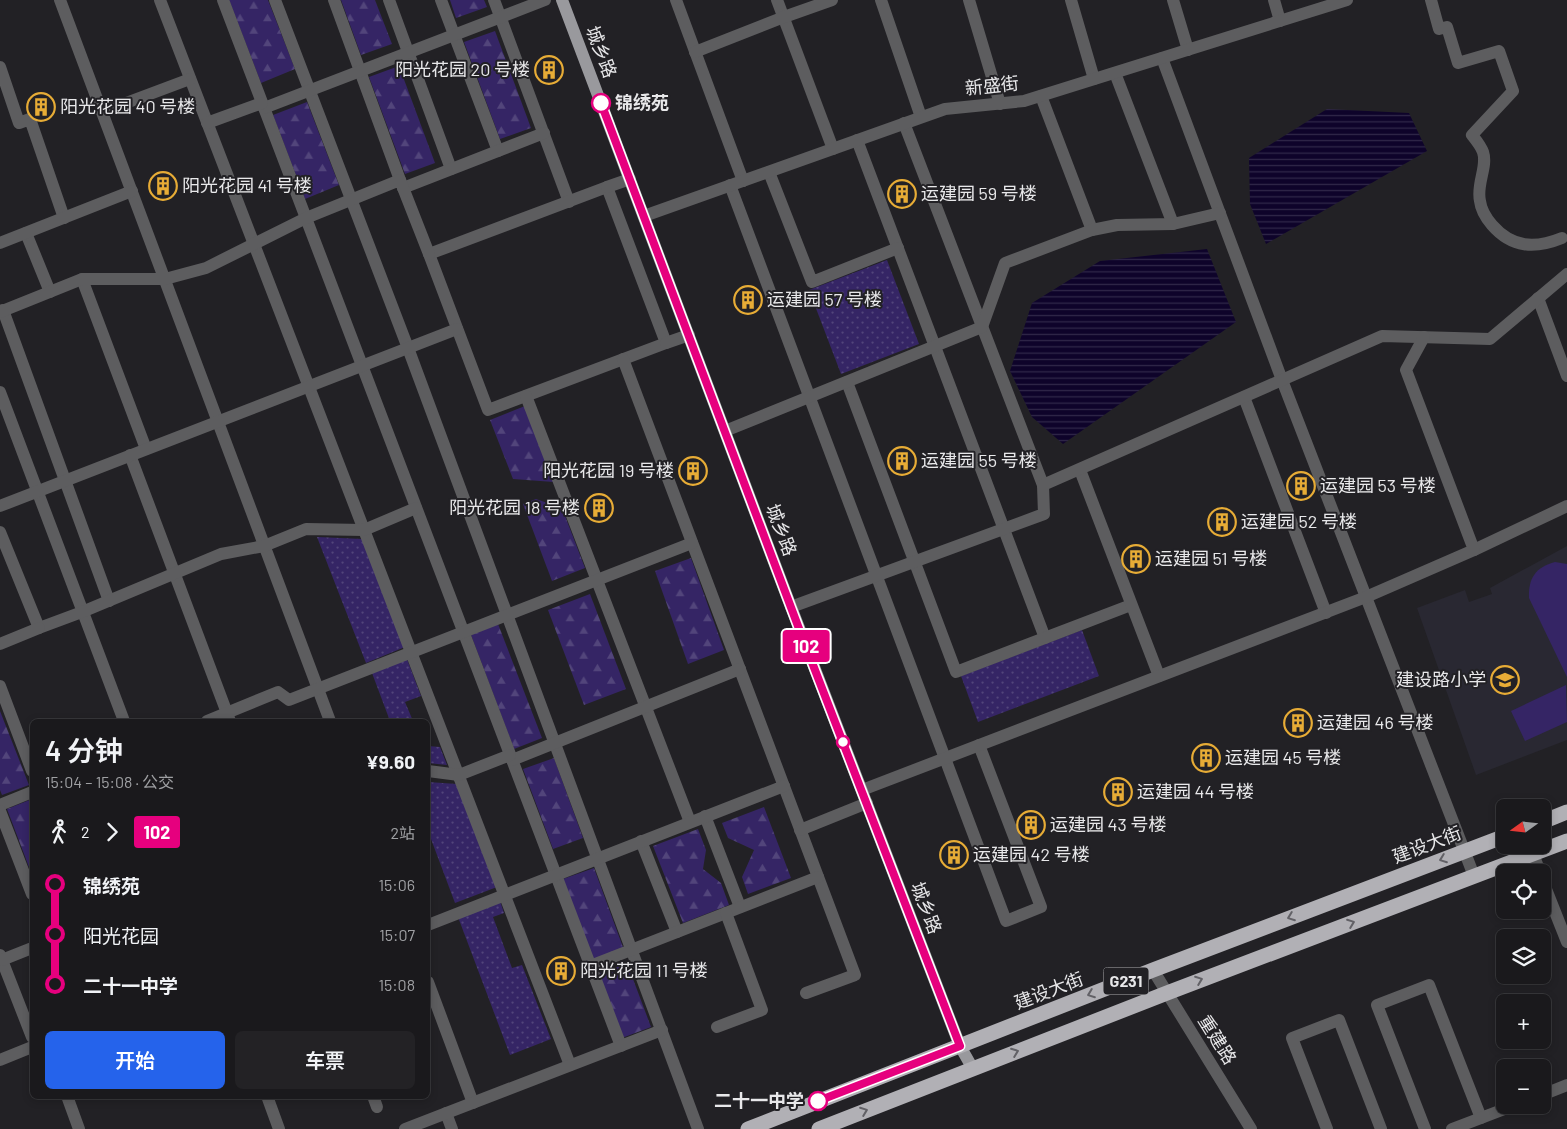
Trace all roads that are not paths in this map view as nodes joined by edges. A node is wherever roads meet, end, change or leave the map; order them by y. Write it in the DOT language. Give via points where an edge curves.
graph roads {
  1 [pos="60,0"];
  2 [pos="161,0"];
  3 [pos="223,0"];
  4 [pos="275,0"];
  5 [pos="334,0"];
  6 [pos="389,0"];
  7 [pos="441,0"];
  8 [pos="494,0"];
  9 [pos="544,0"];
  10 [pos="562,0"];
  11 [pos="676,0"];
  12 [pos="777,0"];
  13 [pos="832,0"];
  14 [pos="881,0"];
  15 [pos="969,0"];
  16 [pos="1071,0"];
  17 [pos="1173,0"];
  18 [pos="1274,0"];
  19 [pos="1347,0"];
  20 [pos="1431,0"];
  21 [pos="784,16"];
  22 [pos="501,17"];
  23 [pos="1280,21"];
  24 [pos="454,35"];
  25 [pos="1188,50"];
  26 [pos="695,52"];
  27 [pos="408,53"];
  28 [pos="1162,58"];
  29 [pos="0,67"];
  30 [pos="360,71"];
  31 [pos="1115,73"];
  32 [pos="190,79"];
  33 [pos="1094,79"];
  34 [pos="310,91"];
  35 [pos="1041,96"];
  36 [pos="1000,104"];
  37 [pos="263,105"];
  38 [pos="102,112"];
  39 [pos="921,118"];
  40 [pos="207,123"];
  41 [pos="904,124"];
  42 [pos="544,133"];
  43 [pos="857,140"];
  44 [pos="834,149"];
  45 [pos="498,151"];
  46 [pos="452,169"];
  47 [pos="769,172"];
  48 [pos="630,179"];
  49 [pos="743,181"];
  50 [pos="401,184"];
  51 [pos="730,185"];
  52 [pos="608,188"];
  53 [pos="132,191"];
  54 [pos="351,199"];
  55 [pos="569,202"];
  56 [pos="1220,213"];
  57 [pos="644,216"];
  58 [pos="64,218"];
  59 [pos="306,218"];
  60 [pos="1173,224"];
  61 [pos="1092,230"];
  62 [pos="26,233"];
  63 [pos="1562,238"];
  64 [pos="0,243"];
  65 [pos="253,244"];
  66 [pos="898,248"];
  67 [pos="429,254"];
  68 [pos="1567,274"];
  69 [pos="165,278"];
  70 [pos="82,279"];
  71 [pos="50,292"];
  72 [pos="1538,298"];
  73 [pos="2,311"];
  74 [pos="982,327"];
  75 [pos="457,328"];
  76 [pos="689,335"];
  77 [pos="1424,337"];
  78 [pos="666,343"];
  79 [pos="935,346"];
  80 [pos="408,348"];
  81 [pos="623,359"];
  82 [pos="362,366"];
  83 [pos="1567,376"];
  84 [pos="1282,380"];
  85 [pos="847,382"];
  86 [pos="309,386"];
  87 [pos="0,392"];
  88 [pos="526,396"];
  89 [pos="809,397"];
  90 [pos="1244,397"];
  91 [pos="218,421"];
  92 [pos="725,431"];
  93 [pos="146,449"];
  94 [pos="130,456"];
  95 [pos="1080,470"];
  96 [pos="66,481"];
  97 [pos="1043,486"];
  98 [pos="37,492"];
  99 [pos="0,506"];
  100 [pos="1567,506"];
  101 [pos="416,508"];
  102 [pos="1005,529"];
  103 [pos="364,530"];
  104 [pos="0,532"];
  105 [pos="692,543"];
  106 [pos="264,546"];
  107 [pos="1474,550"];
  108 [pos="915,562"];
  109 [pos="174,574"];
  110 [pos="876,576"];
  111 [pos="597,580"];
  112 [pos="1366,597"];
  113 [pos="109,601"];
  114 [pos="1131,605"];
  115 [pos="791,607"];
  116 [pos="82,612"];
  117 [pos="1326,612"];
  118 [pos="507,615"];
  119 [pos="39,628"];
  120 [pos="463,632"];
  121 [pos="1045,638"];
  122 [pos="0,644"];
  123 [pos="411,652"];
  124 [pos="740,669"];
  125 [pos="1159,676"];
  126 [pos="0,686"];
  127 [pos="318,689"];
  128 [pos="646,706"];
  129 [pos="228,717"];
  130 [pos="123,719"];
  131 [pos="329,719"];
  132 [pos="555,743"];
  133 [pos="979,745"];
  134 [pos="511,758"];
  135 [pos="945,758"];
  136 [pos="30,766"];
  137 [pos="430,772"];
  138 [pos="459,775"];
  139 [pos="784,786"];
  140 [pos="862,790"];
  141 [pos="30,793"];
  142 [pos="866,803"];
  143 [pos="0,805"];
  144 [pos="0,811"];
  145 [pos="1567,812"];
  146 [pos="705,816"];
  147 [pos="1551,818"];
  148 [pos="690,822"];
  149 [pos="800,830"];
  150 [pos="1496,839"];
  151 [pos="641,841"];
  152 [pos="1567,841"];
  153 [pos="1551,847"];
  154 [pos="1464,851"];
  155 [pos="1533,854"];
  156 [pos="598,858"];
  157 [pos="1537,864"];
  158 [pos="556,875"];
  159 [pos="1474,876"];
  160 [pos="818,877"];
  161 [pos="30,889"];
  162 [pos="505,894"];
  163 [pos="1551,902"];
  164 [pos="740,907"];
  165 [pos="726,913"];
  166 [pos="430,924"];
  167 [pos="677,932"];
  168 [pos="1567,942"];
  169 [pos="30,949"];
  170 [pos="632,950"];
  171 [pos="1,958"];
  172 [pos="590,966"];
  173 [pos="1153,970"];
  174 [pos="430,987"];
  175 [pos="806,993"];
  176 [pos="1167,993"];
  177 [pos="717,1027"];
  178 [pos="662,1030"];
  179 [pos="30,1032"];
  180 [pos="621,1046"];
  181 [pos="960,1046"];
  182 [pos="30,1048"];
  183 [pos="0,1060"];
  184 [pos="570,1065"];
  185 [pos="973,1069"];
  186 [pos="1567,1085"];
  187 [pos="1551,1091"];
  188 [pos="68,1099"];
  189 [pos="268,1099"];
  190 [pos="473,1103"];
  191 [pos="446,1113"];
  192 [pos="1498,1114"];
  193 [pos="1485,1121"];
  194 [pos="79,1129"];
  195 [pos="279,1129"];
  196 [pos="405,1129"];
  197 [pos="452,1129"];
  198 [pos="698,1129"];
  199 [pos="748,1129"];
  200 [pos="819,1129"];
  201 [pos="1251,1129"];
  202 [pos="1326,1129"];
  203 [pos="1381,1129"];
  204 [pos="1425,1129"];
  205 [pos="1452,1129"];
  1 -- 38 [label="street"];
  2 -- 32 [label="street"];
  3 -- 37 [label="street"];
  4 -- 34 [label="street"];
  5 -- 30 [label="street"];
  6 -- 27 [label="street"];
  7 -- 24 [label="street"];
  8 -- 22 [label="street"];
  9 -- 22 [label="street"];
  10 -- 48 [label="main road, 城乡路"];
  11 -- 26 [label="street"];
  12 -- 21 [label="street"];
  13 -- 21 [label="street"];
  14 -- 39 [label="street"];
  15 -- 36 [label="street"];
  16 -- 33 [label="street"];
  17 -- 25 [label="street"];
  18 -- 23 [label="street"];
  19 -- 23 [label="street, 新盛街"];
  20 -- 63 [label="street" via="1440,29 1447,27 1458,63 1499,51 1513,92 1472,135 1483,152 1480,202 1487,219 1499,233 1514,241 1546,244"];
  21 -- 26 [label="street"];
  21 -- 44 [label="street"];
  22 -- 24 [label="street"];
  22 -- 42 [label="street"];
  23 -- 25 [label="street, 新盛街"];
  24 -- 27 [label="street"];
  24 -- 45 [label="street"];
  25 -- 28 [label="street, 新盛街"];
  26 -- 49 [label="street"];
  27 -- 30 [label="street"];
  27 -- 46 [label="street"];
  28 -- 31 [label="street, 新盛街"];
  28 -- 56 [label="street"];
  29 -- 58 [label="street" via="19,123 30,119"];
  30 -- 34 [label="street"];
  30 -- 50 [label="street"];
  31 -- 33 [label="street, 新盛街"];
  31 -- 60 [label="street"];
  32 -- 38 [label="street"];
  32 -- 40 [label="street"];
  33 -- 35 [label="street, 新盛街"];
  34 -- 37 [label="street"];
  34 -- 54 [label="street"];
  35 -- 36 [label="street, 新盛街"];
  35 -- 61 [label="street"];
  36 -- 39 [label="street, 新盛街" via="945,109"];
  37 -- 40 [label="street"];
  37 -- 59 [label="street"];
  38 -- 53 [label="street"];
  39 -- 41 [label="street, 新盛街"];
  40 -- 65 [label="street"];
  41 -- 43 [label="street, 新盛街"];
  41 -- 74 [label="street"];
  42 -- 45 [label="street"];
  42 -- 55 [label="street"];
  43 -- 44 [label="street, 新盛街"];
  43 -- 66 [label="street"];
  44 -- 47 [label="street, 新盛街"];
  45 -- 46 [label="street"];
  46 -- 50 [label="street"];
  47 -- 49 [label="street, 新盛街"];
  47 -- 66 [label="street" via="812,282"];
  48 -- 52 [label="street"];
  48 -- 57 [label="main road, 城乡路"];
  49 -- 51 [label="street, 新盛街"];
  50 -- 54 [label="street"];
  50 -- 67 [label="street"];
  51 -- 57 [label="street, 新盛街"];
  51 -- 89 [label="street"];
  52 -- 55 [label="street"];
  52 -- 78 [label="street"];
  53 -- 58 [label="street"];
  53 -- 69 [label="street"];
  54 -- 59 [label="street"];
  54 -- 80 [label="street"];
  55 -- 67 [label="street"];
  56 -- 60 [label="street"];
  56 -- 84 [label="street"];
  57 -- 76 [label="main road, 城乡路"];
  58 -- 62 [label="street"];
  59 -- 65 [label="street"];
  59 -- 82 [label="street"];
  60 -- 61 [label="street" via="1117,225"];
  61 -- 74 [label="street" via="1005,263"];
  62 -- 64 [label="street"];
  62 -- 71 [label="street"];
  65 -- 69 [label="street" via="206,268"];
  65 -- 86 [label="street"];
  66 -- 79 [label="street"];
  67 -- 75 [label="street"];
  68 -- 72 [label="street"];
  69 -- 70 [label="street"];
  69 -- 91 [label="street"];
  70 -- 71 [label="street"];
  70 -- 93 [label="street"];
  71 -- 73 [label="street"];
  72 -- 77 [label="street" via="1490,338"];
  72 -- 83 [label="street"];
  73 -- 96 [label="street"];
  74 -- 79 [label="street"];
  74 -- 97 [label="street"];
  75 -- 80 [label="street"];
  75 -- 88 [label="street" via="488,410"];
  76 -- 78 [label="street"];
  76 -- 92 [label="main road, 城乡路"];
  77 -- 84 [label="street" via="1382,336"];
  77 -- 107 [label="street" via="1406,370"];
  78 -- 81 [label="street"];
  79 -- 85 [label="street"];
  79 -- 102 [label="street"];
  80 -- 82 [label="street"];
  80 -- 118 [label="street"];
  81 -- 88 [label="street"];
  81 -- 105 [label="street"];
  82 -- 86 [label="street"];
  82 -- 101 [label="street"];
  84 -- 90 [label="street"];
  84 -- 112 [label="street"];
  85 -- 89 [label="street"];
  85 -- 108 [label="street"];
  86 -- 91 [label="street"];
  86 -- 103 [label="street"];
  87 -- 98 [label="street"];
  88 -- 111 [label="street"];
  89 -- 92 [label="street"];
  89 -- 110 [label="street"];
  90 -- 95 [label="street"];
  90 -- 117 [label="street"];
  91 -- 93 [label="street"];
  91 -- 106 [label="street"];
  92 -- 115 [label="main road, 城乡路"];
  93 -- 94 [label="street"];
  94 -- 96 [label="street"];
  94 -- 109 [label="street"];
  95 -- 97 [label="street"];
  95 -- 114 [label="street"];
  96 -- 98 [label="street"];
  96 -- 113 [label="street"];
  97 -- 102 [label="street" via="1044,514"];
  98 -- 99 [label="street"];
  98 -- 116 [label="street"];
  100 -- 107 [label="street"];
  101 -- 103 [label="street"];
  101 -- 120 [label="street"];
  102 -- 108 [label="street"];
  102 -- 121 [label="street"];
  103 -- 106 [label="street" via="306,529"];
  103 -- 123 [label="street"];
  104 -- 119 [label="street"];
  105 -- 111 [label="street"];
  105 -- 124 [label="street"];
  106 -- 109 [label="street" via="221,554"];
  106 -- 127 [label="street"];
  107 -- 112 [label="street"];
  108 -- 110 [label="street"];
  108 -- 121 [label="street" via="956,672"];
  109 -- 113 [label="street"];
  109 -- 129 [label="street"];
  110 -- 115 [label="street"];
  110 -- 135 [label="street"];
  111 -- 118 [label="street"];
  111 -- 128 [label="street"];
  112 -- 117 [label="street"];
  112 -- 154 [label="street"];
  113 -- 116 [label="street"];
  114 -- 121 [label="street"];
  114 -- 125 [label="street"];
  115 -- 140 [label="main road, 城乡路"];
  116 -- 119 [label="street"];
  116 -- 130 [label="street"];
  117 -- 125 [label="street"];
  118 -- 120 [label="street"];
  118 -- 132 [label="street"];
  119 -- 122 [label="street"];
  120 -- 123 [label="street"];
  120 -- 134 [label="street"];
  123 -- 127 [label="street"];
  123 -- 138 [label="street"];
  124 -- 128 [label="street"];
  124 -- 139 [label="street"];
  125 -- 133 [label="street"];
  126 -- 136 [label="street"];
  127 -- 129 [label="street" via="289,700 278,692"];
  127 -- 131 [label="street"];
  128 -- 132 [label="street"];
  128 -- 148 [label="street"];
  132 -- 134 [label="street"];
  132 -- 156 [label="street"];
  133 -- 135 [label="street"];
  133 -- 135 [label="street" via="1041,907 1006,921"];
  134 -- 138 [label="street"];
  134 -- 158 [label="street"];
  135 -- 140 [label="street"];
  137 -- 138 [label="street"];
  138 -- 162 [label="street"];
  139 -- 146 [label="street"];
  139 -- 149 [label="street"];
  140 -- 142 [label="main road, 城乡路"];
  141 -- 143 [label="street"];
  142 -- 149 [label="street"];
  142 -- 181 [label="main road, 城乡路"];
  144 -- 161 [label="street"];
  145 -- 147 [label="highway"];
  146 -- 148 [label="street"];
  146 -- 164 [label="street"];
  148 -- 151 [label="street"];
  149 -- 160 [label="street"];
  150 -- 154 [label="highway, 建设大街 / G231"];
  151 -- 156 [label="street"];
  151 -- 167 [label="street"];
  152 -- 153 [label="highway, G231"];
  154 -- 159 [label="street"];
  154 -- 173 [label="highway, 建设大街 / G231, one-way"];
  155 -- 157 [label="street"];
  155 -- 159 [label="highway, G231"];
  156 -- 158 [label="street"];
  156 -- 170 [label="street"];
  158 -- 162 [label="street"];
  158 -- 172 [label="street"];
  176 -- 159 [label="highway, G231, one-way"];
  160 -- 164 [label="street"];
  160 -- 175 [label="street" via="855,975"];
  162 -- 166 [label="street"];
  162 -- 184 [label="street"];
  163 -- 168 [label="street"];
  164 -- 165 [label="street"];
  165 -- 167 [label="street"];
  165 -- 177 [label="street" via="762,1010"];
  167 -- 170 [label="street"];
  169 -- 171 [label="street"];
  170 -- 172 [label="street"];
  170 -- 178 [label="street"];
  171 -- 179 [label="street"];
  172 -- 180 [label="street"];
  173 -- 176 [label="street, 重建路"];
  173 -- 181 [label="highway, 建设大街 / G231, one-way"];
  174 -- 190 [label="street"];
  185 -- 176 [label="highway, G231, one-way"];
  176 -- 201 [label="street, 重建路"];
  178 -- 180 [label="street"];
  178 -- 198 [label="street"];
  180 -- 184 [label="street"];
  181 -- 185 [label="main road, 城乡路"];
  181 -- 199 [label="highway, 建设大街 / G231"];
  182 -- 183 [label="street"];
  184 -- 190 [label="street"];
  200 -- 185 [label="highway, G231, one-way"];
  186 -- 187 [label="street"];
  188 -- 194 [label="street"];
  189 -- 195 [label="street"];
  190 -- 191 [label="street"];
  191 -- 196 [label="street"];
  191 -- 197 [label="street"];
  192 -- 193 [label="street"];
  193 -- 204 [label="street" via="1429,985 1377,1005"];
  193 -- 205 [label="street"];
  202 -- 203 [label="street" via="1292,1038 1339,1020"];
}
